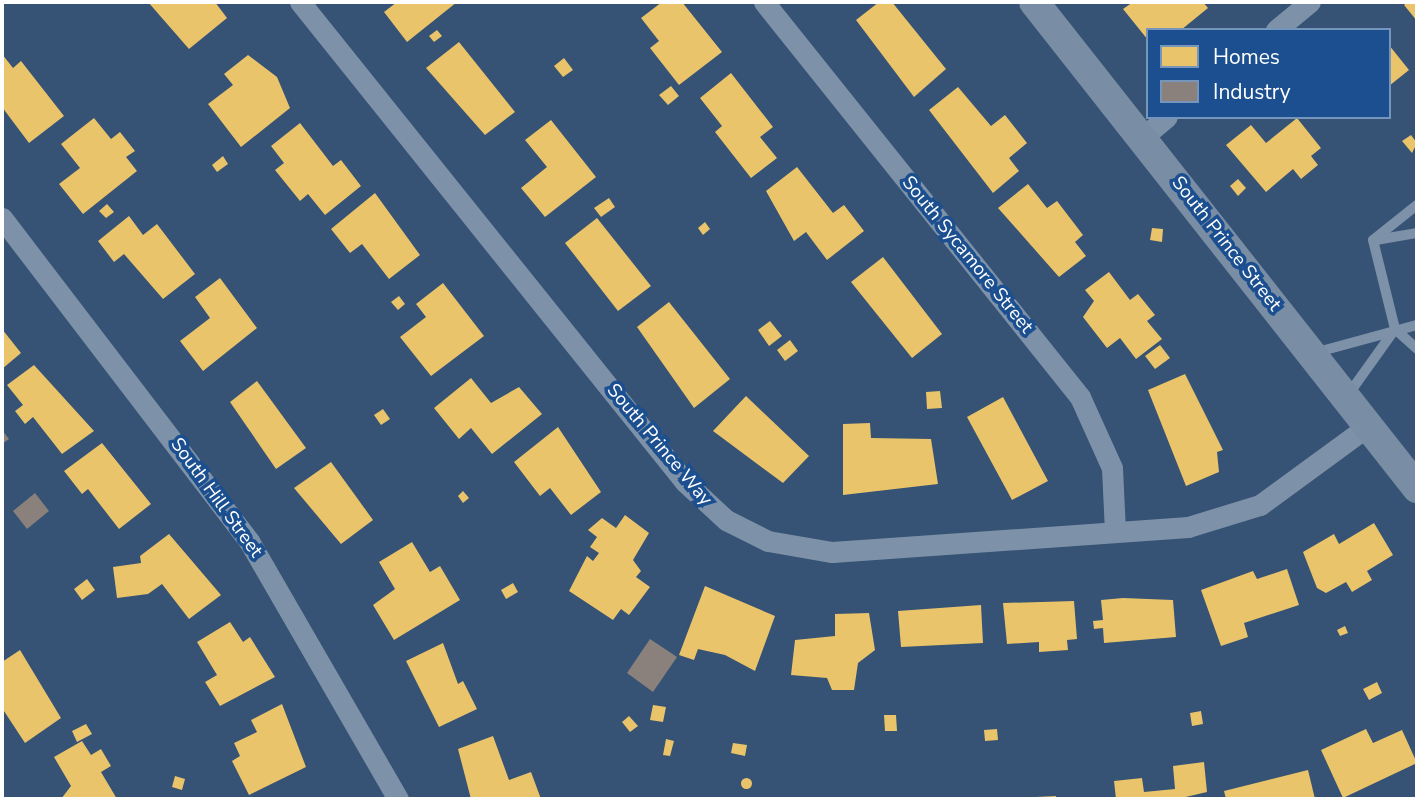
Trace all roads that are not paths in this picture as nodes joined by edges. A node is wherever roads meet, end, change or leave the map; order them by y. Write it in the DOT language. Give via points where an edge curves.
graph roads {
  1 [pos="300,2"];
  2 [pos="764,2"];
  3 [pos="1034,2"];
  4 [pos="1310,2"];
  5 [pos="1278,28"];
  6 [pos="1164,119"];
  7 [pos="1143,136"];
  8 [pos="1417,205"];
  9 [pos="2,218"];
  10 [pos="1417,233"];
  11 [pos="1373,240"];
  12 [pos="1417,325"];
  13 [pos="1395,329"];
  14 [pos="1417,349"];
  15 [pos="1311,354"];
  16 [pos="1345,398"];
  17 [pos="1368,426"];
  18 [pos="1416,482"];
  19 [pos="1115,532"];
  20 [pos="398,799"];
  1 -- 19 [label="street, South Prince Way" via="685,482 726,520 768,541 832,552"];
  2 -- 19 [label="street, South Sycamore Street" via="1080,397 1112,468"];
  3 -- 7 [label="street, South Prince Street"];
  4 -- 5 [label="street"];
  6 -- 7 [label="street"];
  7 -- 15 [label="street, South Prince Street"];
  8 -- 11 [label="lane"];
  9 -- 20 [label="street, South Hill Street" via="249,541 305,628"];
  10 -- 11 [label="lane"];
  11 -- 13 [label="lane"];
  12 -- 13 [label="lane"];
  13 -- 14 [label="lane"];
  13 -- 15 [label="lane"];
  13 -- 16 [label="lane"];
  15 -- 16 [label="street, South Prince Street"];
  16 -- 17 [label="street, South Prince Street"];
  17 -- 18 [label="street, South Prince Street"];
  17 -- 19 [label="street, South Prince Way" via="1260,505 1188,527"];
}
